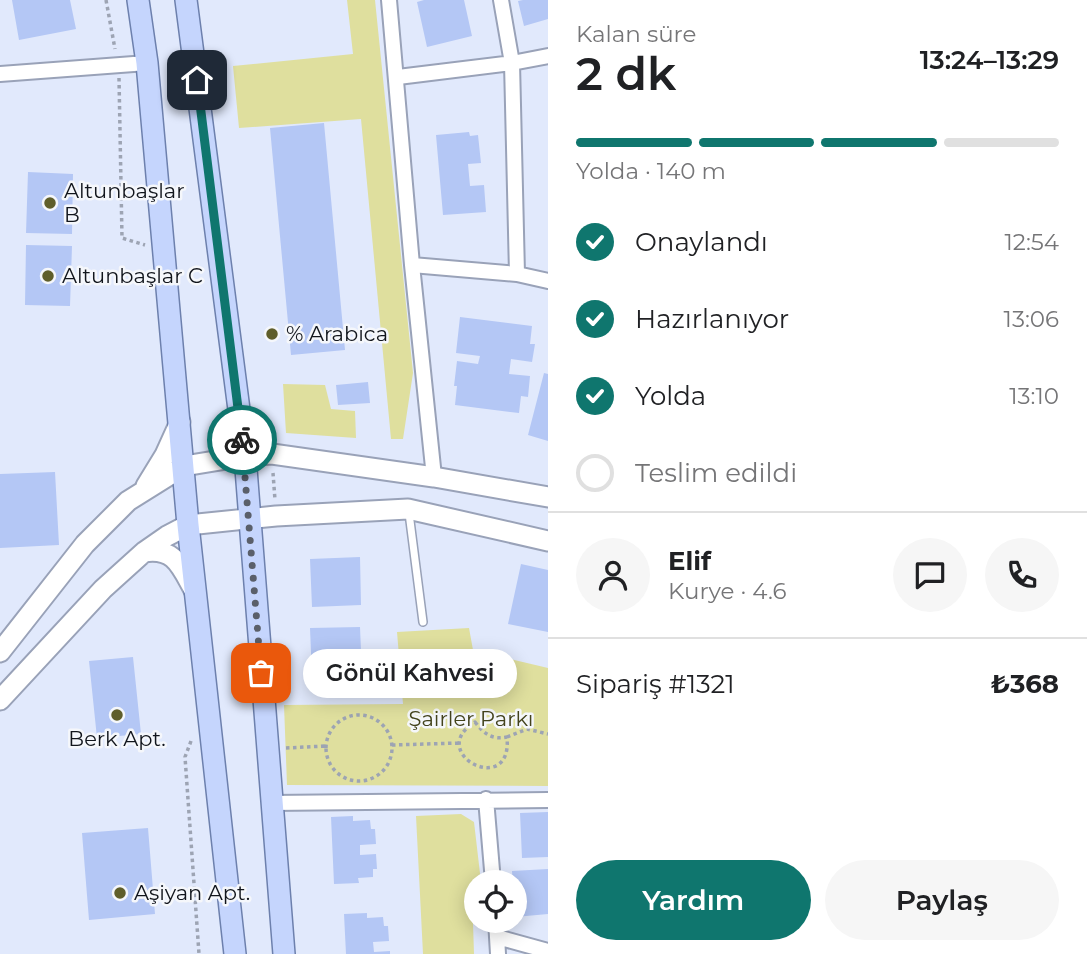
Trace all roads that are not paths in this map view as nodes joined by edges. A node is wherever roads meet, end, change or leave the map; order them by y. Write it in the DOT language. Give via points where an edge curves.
graph roads {
  1 [pos="138,0"];
  2 [pos="186,0"];
  3 [pos="390,0"];
  4 [pos="501,0"];
  5 [pos="548,56"];
  6 [pos="147,63"];
  7 [pos="512,63"];
  8 [pos="0,74"];
  9 [pos="398,77"];
  10 [pos="411,265"];
  11 [pos="517,274"];
  12 [pos="548,281"];
  13 [pos="180,422"];
  14 [pos="244,456"];
  15 [pos="184,466"];
  16 [pos="434,477"];
  17 [pos="143,490"];
  18 [pos="548,497"];
  19 [pos="408,509"];
  20 [pos="248,519"];
  21 [pos="188,525"];
  22 [pos="548,541"];
  23 [pos="144,552"];
  24 [pos="194,590"];
  25 [pos="423,622"];
  26 [pos="0,652"];
  27 [pos="0,700"];
  28 [pos="486,799"];
  29 [pos="548,800"];
  30 [pos="271,803"];
  31 [pos="492,870"];
  32 [pos="497,933"];
  33 [pos="497,937"];
  34 [pos="548,951"];
  35 [pos="235,954"];
  36 [pos="284,954"];
  37 [pos="498,954"];
  1 -- 6 [label="main road"];
  2 -- 14 [label="main road"];
  3 -- 9 [label="street"];
  4 -- 7 [label="street"];
  5 -- 7 [label="street"];
  6 -- 8 [label="street"];
  6 -- 13 [label="main road"];
  7 -- 9 [label="street"];
  7 -- 11 [label="street"];
  9 -- 10 [label="street"];
  10 -- 11 [label="street"];
  10 -- 16 [label="street"];
  11 -- 12 [label="street"];
  13 -- 15 [label="main road"];
  13 -- 17 [label="street"];
  14 -- 15 [label="street"];
  14 -- 16 [label="street" via="272,454"];
  14 -- 20 [label="main road"];
  15 -- 17 [label="street"];
  15 -- 21 [label="main road"];
  16 -- 18 [label="street"];
  17 -- 26 [label="street" via="85,544"];
  19 -- 20 [label="street"];
  19 -- 22 [label="street"];
  19 -- 25 [label="lane"];
  20 -- 21 [label="street"];
  20 -- 30 [label="main road"];
  21 -- 23 [label="street"];
  21 -- 24 [label="main road"];
  23 -- 24 [label="street" via="158,550 175,559"];
  23 -- 27 [label="street" via="103,589"];
  24 -- 35 [label="main road"];
  28 -- 29 [label="street"];
  28 -- 30 [label="street"];
  28 -- 31 [label="street"];
  30 -- 36 [label="main road"];
  32 -- 33 [label="street"];
  33 -- 34 [label="street"];
  33 -- 37 [label="street"];
}
